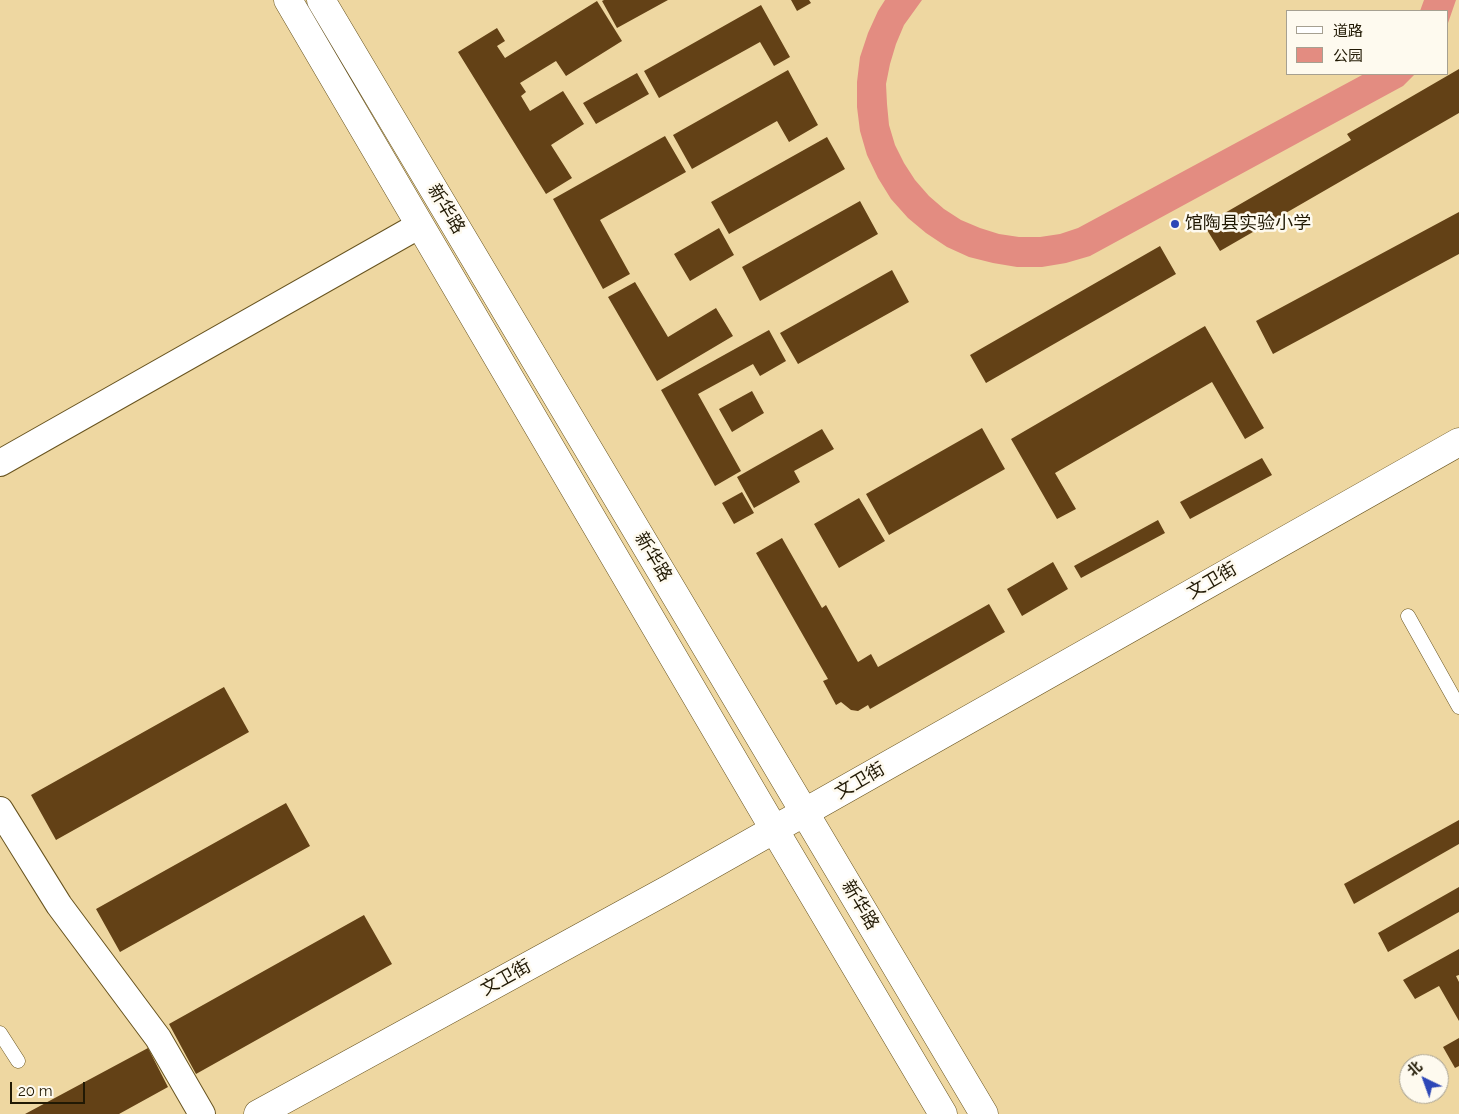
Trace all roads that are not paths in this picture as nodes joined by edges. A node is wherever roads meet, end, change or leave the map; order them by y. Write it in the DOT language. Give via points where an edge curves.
graph roads {
  1 [pos="288,0"];
  2 [pos="321,0"];
  3 [pos="420,225"];
  4 [pos="1459,442"];
  5 [pos="0,463"];
  6 [pos="1408,616"];
  7 [pos="1459,707"];
  8 [pos="0,810"];
  9 [pos="805,812"];
  10 [pos="774,829"];
  11 [pos="2,1040"];
  12 [pos="18,1061"];
  13 [pos="202,1114"];
  14 [pos="258,1114"];
  15 [pos="943,1114"];
  16 [pos="984,1114"];
  1 -- 3 [label="main road, 新华路"];
  2 -- 9 [label="main road, 新华路"];
  3 -- 5 [label="street"];
  3 -- 10 [label="main road, 新华路"];
  4 -- 9 [label="main road, 文卫街"];
  6 -- 7 [label="lane"];
  8 -- 13 [label="street" via="59,905 158,1038"];
  9 -- 10 [label="main road, 文卫街"];
  9 -- 16 [label="main road, 新华路"];
  10 -- 14 [label="main road, 文卫街"];
  10 -- 15 [label="main road, 新华路"];
  11 -- 12 [label="lane"];
}
